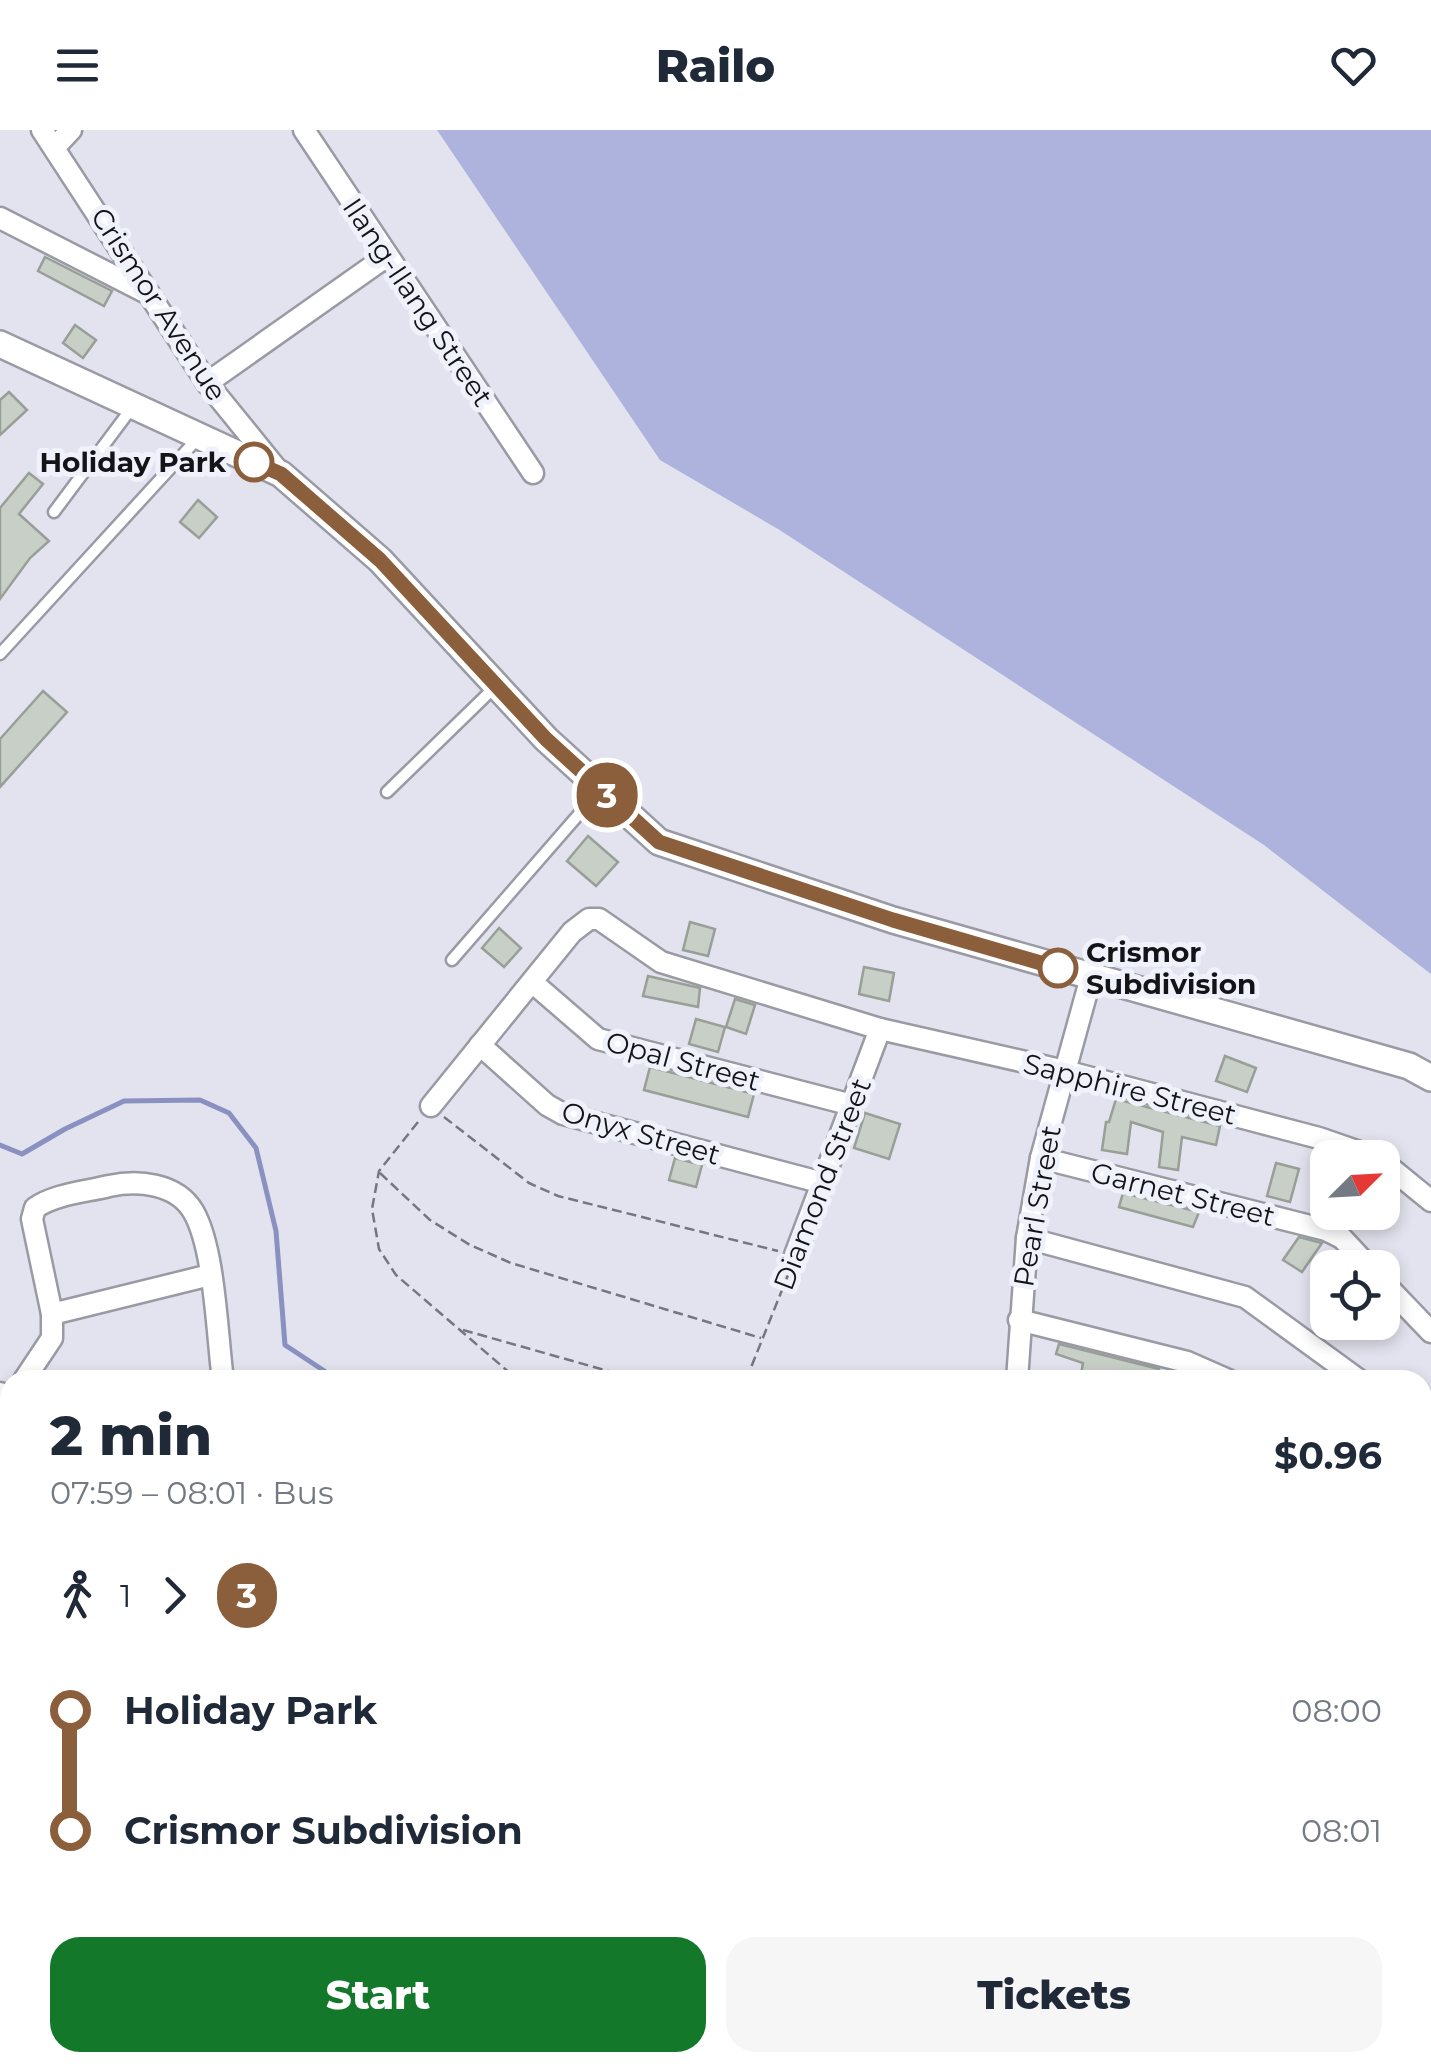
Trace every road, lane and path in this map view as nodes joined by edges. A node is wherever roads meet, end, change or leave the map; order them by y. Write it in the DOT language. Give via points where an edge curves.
graph roads {
  1 [pos="71,130"];
  2 [pos="304,130"];
  3 [pos="49,138"];
  4 [pos="0,218"];
  5 [pos="387,256"];
  6 [pos="151,295"];
  7 [pos="0,344"];
  8 [pos="207,383"];
  9 [pos="132,407"];
  10 [pos="198,437"];
  11 [pos="281,474"];
  12 [pos="533,474"];
  13 [pos="54,512"];
  14 [pos="0,654"];
  15 [pos="498,684"];
  16 [pos="600,789"];
  17 [pos="388,792"];
  18 [pos="452,960"];
  19 [pos="1091,978"];
  20 [pos="532,982"];
  21 [pos="880,1028"];
  22 [pos="480,1045"];
  23 [pos="1065,1071"];
  24 [pos="1431,1078"];
  25 [pos="431,1106"];
  26 [pos="852,1106"];
  27 [pos="1325,1140"];
  28 [pos="1041,1158"];
  29 [pos="379,1172"];
  30 [pos="1400,1175"];
  31 [pos="823,1183"];
  32 [pos="1431,1201"];
  33 [pos="1027,1238"];
  34 [pos="1353,1250"];
  35 [pos="795,1255"];
  36 [pos="210,1275"];
  37 [pos="1400,1300"];
  38 [pos="52,1314"];
  39 [pos="1020,1320"];
  40 [pos="458,1329"];
  41 [pos="1431,1332"];
  42 [pos="764,1339"];
  43 [pos="32,1370"];
  44 [pos="222,1370"];
  45 [pos="506,1370"];
  46 [pos="604,1370"];
  47 [pos="750,1370"];
  48 [pos="1018,1370"];
  49 [pos="1205,1370"];
  50 [pos="1346,1370"];
  1 -- 3 [label="street"];
  2 -- 5 [label="street, Ilang-Ilang Street"];
  3 -- 6 [label="street, Crismor Avenue"];
  4 -- 6 [label="street"];
  5 -- 8 [label="street"];
  5 -- 12 [label="street, Ilang-Ilang Street"];
  6 -- 8 [label="street, Crismor Avenue"];
  7 -- 9 [label="street"];
  8 -- 11 [label="street, Crismor Avenue"];
  9 -- 10 [label="street"];
  9 -- 13 [label="lane"];
  10 -- 11 [label="street"];
  10 -- 14 [label="lane"];
  11 -- 15 [label="street" via="380,560"];
  15 -- 16 [label="street"];
  15 -- 17 [label="lane"];
  16 -- 18 [label="lane"];
  16 -- 19 [label="street" via="659,842"];
  19 -- 23 [label="street, Pearl Street"];
  19 -- 24 [label="street" via="1409,1066"];
  20 -- 21 [label="street, Sapphire Street" via="578,925 599,919 661,962"];
  20 -- 22 [label="street"];
  20 -- 26 [label="street, Opal Street" via="598,1039"];
  21 -- 23 [label="street, Sapphire Street"];
  21 -- 26 [label="street, Diamond Street"];
  22 -- 25 [label="street"];
  22 -- 31 [label="street, Onyx Street" via="563,1114"];
  23 -- 27 [label="street, Sapphire Street"];
  23 -- 28 [label="street, Pearl Street"];
  25 -- 29 [label="path"];
  25 -- 35 [label="path" via="529,1183 558,1196"];
  26 -- 31 [label="street, Diamond Street"];
  28 -- 33 [label="street, Pearl Street"];
  28 -- 34 [label="street, Garnet Street" via="1326,1230"];
  29 -- 40 [label="path" via="372,1209 379,1249 396,1274"];
  29 -- 42 [label="path" via="430,1220 511,1263"];
  30 -- 32 [label="street, Sapphire Street"];
  31 -- 35 [label="street, Diamond Street"];
  33 -- 39 [label="street, Pearl Street"];
  33 -- 50 [label="street" via="1245,1297"];
  35 -- 42 [label="path, Diamond Street"];
  36 -- 38 [label="street"];
  36 -- 38 [label="street" via="201,1229 179,1196 128,1182 54,1199 35,1208 32,1220"];
  36 -- 44 [label="street"];
  37 -- 41 [label="street"];
  38 -- 43 [label="street" via="52,1338"];
  39 -- 48 [label="street, Pearl Street"];
  39 -- 49 [label="street"];
  40 -- 45 [label="path"];
  40 -- 46 [label="path"];
  42 -- 47 [label="path, Diamond Street"];
}
